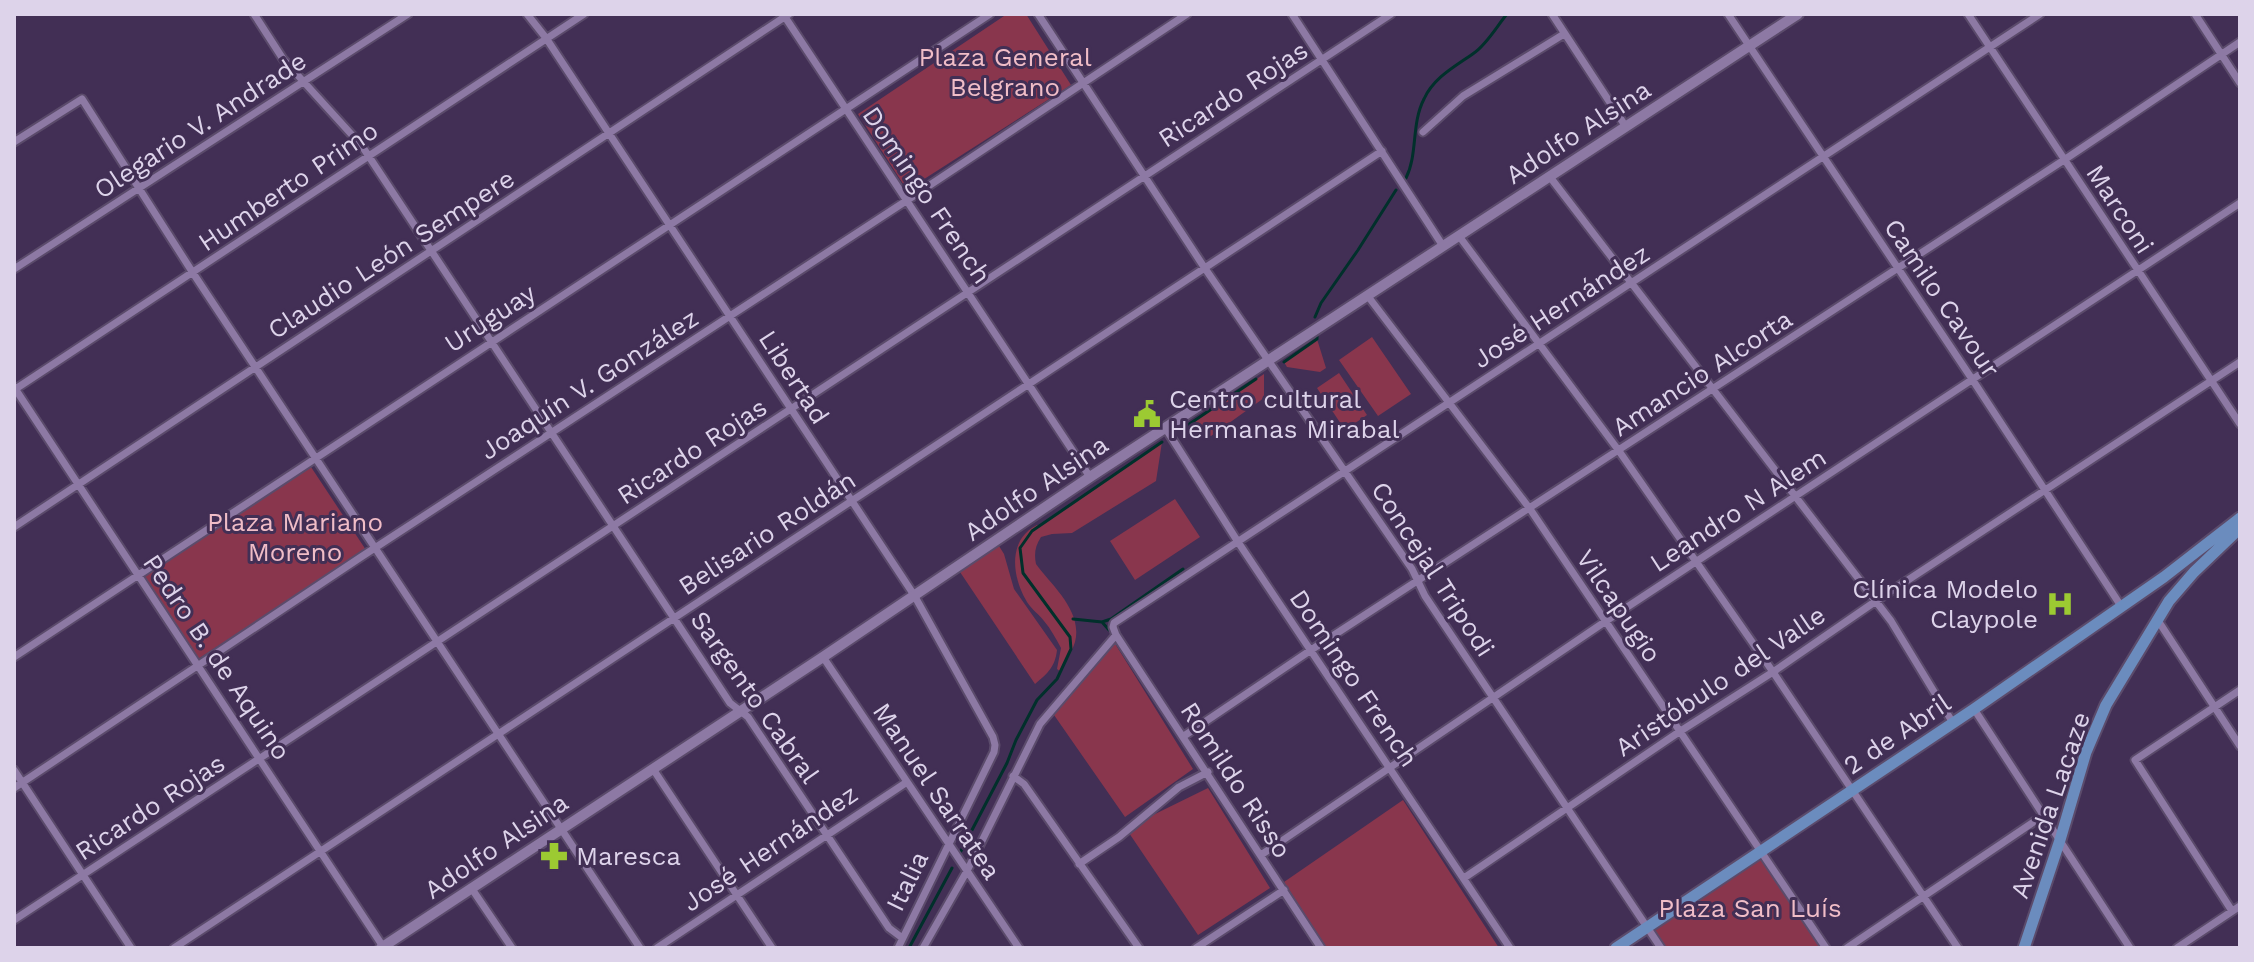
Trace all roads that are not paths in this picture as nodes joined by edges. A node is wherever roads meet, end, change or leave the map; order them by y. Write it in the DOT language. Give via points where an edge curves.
graph roads {
  1 [pos="254,14"];
  2 [pos="408,14"];
  3 [pos="527,14"];
  4 [pos="584,14"];
  5 [pos="990,14"];
  6 [pos="1038,14"];
  7 [pos="1187,14"];
  8 [pos="1292,14"];
  9 [pos="1391,14"];
  10 [pos="1552,14"];
  11 [pos="1728,14"];
  12 [pos="1798,14"];
  13 [pos="1968,14"];
  14 [pos="2040,14"];
  15 [pos="2195,14"];
  16 [pos="786,15"];
  17 [pos="1564,34"];
  18 [pos="546,38"];
  19 [pos="2240,42"];
  20 [pos="1749,46"];
  21 [pos="1990,47"];
  22 [pos="2221,54"];
  23 [pos="1323,59"];
  24 [pos="303,81"];
  25 [pos="1084,83"];
  26 [pos="2240,83"];
  27 [pos="845,108"];
  28 [pos="1626,127"];
  29 [pos="1423,132"];
  30 [pos="609,134"];
  31 [pos="14,142"];
  32 [pos="1382,151"];
  33 [pos="369,156"];
  34 [pos="1825,158"];
  35 [pos="2064,160"];
  36 [pos="1144,176"];
  37 [pos="1550,177"];
  38 [pos="138,188"];
  39 [pos="906,201"];
  40 [pos="2240,203"];
  41 [pos="669,226"];
  42 [pos="1459,236"];
  43 [pos="1443,246"];
  44 [pos="431,251"];
  45 [pos="1204,267"];
  46 [pos="14,269"];
  47 [pos="1898,269"];
  48 [pos="2137,272"];
  49 [pos="193,273"];
  50 [pos="1632,284"];
  51 [pos="968,293"];
  52 [pos="1367,295"];
  53 [pos="730,315"];
  54 [pos="492,341"];
  55 [pos="1538,344"];
  56 [pos="1269,361"];
  57 [pos="2240,362"];
  58 [pos="256,367"];
  59 [pos="1972,379"];
  60 [pos="2210,381"];
  61 [pos="1028,385"];
  62 [pos="14,389"];
  63 [pos="1714,389"];
  64 [pos="1449,403"];
  65 [pos="791,410"];
  66 [pos="2240,424"];
  67 [pos="1166,429"];
  68 [pos="552,433"];
  69 [pos="1619,451"];
  70 [pos="315,457"];
  71 [pos="1346,472"];
  72 [pos="1090,477"];
  73 [pos="79,485"];
  74 [pos="2045,491"];
  75 [pos="1796,496"];
  76 [pos="853,502"];
  77 [pos="1530,509"];
  78 [pos="2240,518"];
  79 [pos="614,526"];
  80 [pos="14,527"];
  81 [pos="2240,528"];
  82 [pos="1238,542"];
  83 [pos="375,548"];
  84 [pos="1696,562"];
  85 [pos="138,575"];
  86 [pos="1418,582"];
  87 [pos="914,595"];
  88 [pos="1876,601"];
  89 [pos="2121,606"];
  90 [pos="675,618"];
  91 [pos="2157,619"];
  92 [pos="1606,621"];
  93 [pos="1116,635"];
  94 [pos="436,642"];
  95 [pos="1311,650"];
  96 [pos="14,657"];
  97 [pos="823,657"];
  98 [pos="197,665"];
  99 [pos="1773,672"];
  100 [pos="2240,690"];
  101 [pos="1494,698"];
  102 [pos="2215,707"];
  103 [pos="1974,709"];
  104 [pos="740,711"];
  105 [pos="1953,723"];
  106 [pos="1679,732"];
  107 [pos="498,734"];
  108 [pos="1184,736"];
  109 [pos="995,745"];
  110 [pos="2240,746"];
  111 [pos="260,758"];
  112 [pos="1390,767"];
  113 [pos="653,769"];
  114 [pos="14,770"];
  115 [pos="1208,772"];
  116 [pos="1013,776"];
  117 [pos="22,782"];
  118 [pos="907,782"];
  119 [pos="14,788"];
  120 [pos="1852,791"];
  121 [pos="1567,808"];
  122 [pos="2044,815"];
  123 [pos="561,829"];
  124 [pos="827,836"];
  125 [pos="2060,840"];
  126 [pos="948,843"];
  127 [pos="321,852"];
  128 [pos="1761,852"];
  129 [pos="1261,855"];
  130 [pos="1079,864"];
  131 [pos="966,869"];
  132 [pos="83,875"];
  133 [pos="1464,878"];
  134 [pos="472,889"];
  135 [pos="1284,890"];
  136 [pos="736,895"];
  137 [pos="1924,898"];
  138 [pos="2240,906"];
  139 [pos="2232,911"];
  140 [pos="14,920"];
  141 [pos="1647,927"];
  142 [pos="901,937"];
  143 [pos="383,947"];
  144 [pos="131,948"];
  145 [pos="174,948"];
  146 [pos="512,948"];
  147 [pos="640,948"];
  148 [pos="657,948"];
  149 [pos="772,948"];
  150 [pos="898,948"];
  151 [pos="923,948"];
  152 [pos="1019,948"];
  153 [pos="1139,948"];
  154 [pos="1196,948"];
  155 [pos="1321,948"];
  156 [pos="1510,948"];
  157 [pos="1616,948"];
  158 [pos="1661,948"];
  159 [pos="1826,948"];
  160 [pos="1847,948"];
  161 [pos="1958,948"];
  162 [pos="2024,948"];
  163 [pos="2130,948"];
  164 [pos="2177,948"];
  1 -- 24 [label="street, Sargento Cabral"];
  2 -- 24 [label="street, Olegario V. Andrade"];
  3 -- 18 [label="street, Libertad"];
  4 -- 18 [label="street, Humberto Primo"];
  5 -- 27 [label="street, Uruguay"];
  6 -- 25 [label="street, Concejal Tripodi"];
  7 -- 25 [label="street, Joaquín V. González"];
  8 -- 23 [label="street"];
  9 -- 23 [label="street, Ricardo Rojas"];
  10 -- 17 [label="street"];
  11 -- 20 [label="street, Camilo Cavour"];
  12 -- 20 [label="street, Adolfo Alsina"];
  13 -- 21 [label="street, Marconi"];
  14 -- 21 [label="street, José Hernández"];
  15 -- 22 [label="street"];
  16 -- 27 [label="street, Domingo French"];
  16 -- 30 [label="street, Claudio León Sempere"];
  17 -- 28 [label="street"];
  17 -- 29 [label="street" via="1463,96"];
  18 -- 30 [label="street, Libertad"];
  18 -- 33 [label="street, Humberto Primo"];
  19 -- 22 [label="street, Amancio Alcorta"];
  20 -- 28 [label="street, Adolfo Alsina"];
  20 -- 34 [label="street, Camilo Cavour"];
  21 -- 34 [label="street, José Hernández"];
  21 -- 35 [label="street, Marconi"];
  22 -- 26 [label="street"];
  22 -- 35 [label="street, Amancio Alcorta"];
  23 -- 32 [label="street"];
  23 -- 36 [label="street, Ricardo Rojas"];
  24 -- 33 [label="street, Sargento Cabral"];
  24 -- 38 [label="street, Olegario V. Andrade"];
  25 -- 36 [label="street, Concejal Tripodi"];
  25 -- 39 [label="street, Joaquín V. González"];
  27 -- 39 [label="street, Domingo French"];
  27 -- 41 [label="street, Uruguay"];
  28 -- 37 [label="street, Adolfo Alsina"];
  30 -- 41 [label="street, Libertad"];
  30 -- 44 [label="street, Claudio León Sempere"];
  31 -- 38 [label="street" via="82,99"];
  32 -- 43 [label="street"];
  32 -- 45 [label="street, Belisario Roldán"];
  33 -- 44 [label="street, Sargento Cabral"];
  33 -- 49 [label="street, Humberto Primo"];
  34 -- 47 [label="street, Camilo Cavour"];
  34 -- 50 [label="street, José Hernández"];
  35 -- 47 [label="street, Amancio Alcorta"];
  35 -- 48 [label="street, Marconi"];
  36 -- 45 [label="street, Concejal Tripodi"];
  36 -- 51 [label="street, Ricardo Rojas"];
  37 -- 42 [label="street, Adolfo Alsina"];
  37 -- 50 [label="street"];
  38 -- 46 [label="street, Olegario V. Andrade"];
  38 -- 49 [label="street"];
  39 -- 51 [label="street, Domingo French"];
  39 -- 53 [label="street, Joaquín V. González"];
  40 -- 48 [label="street, Leandro N Alem"];
  41 -- 53 [label="street, Libertad"];
  41 -- 54 [label="street, Uruguay"];
  42 -- 43 [label="street, Adolfo Alsina"];
  42 -- 55 [label="street"];
  43 -- 52 [label="street, Adolfo Alsina"];
  44 -- 54 [label="street, Sargento Cabral"];
  44 -- 58 [label="street, Claudio León Sempere"];
  45 -- 56 [label="street, Concejal Tripodi"];
  45 -- 61 [label="street, Belisario Roldán"];
  47 -- 59 [label="street, Camilo Cavour"];
  47 -- 63 [label="street, Amancio Alcorta"];
  48 -- 59 [label="street, Leandro N Alem"];
  48 -- 60 [label="street, Marconi"];
  49 -- 58 [label="street"];
  49 -- 62 [label="street, Humberto Primo"];
  50 -- 55 [label="street, José Hernández"];
  50 -- 63 [label="street"];
  51 -- 61 [label="street, Domingo French"];
  51 -- 65 [label="street, Ricardo Rojas"];
  52 -- 56 [label="street, Adolfo Alsina"];
  52 -- 64 [label="street, Vilcapugio"];
  53 -- 65 [label="street, Libertad"];
  53 -- 68 [label="street, Joaquín V. González"];
  54 -- 68 [label="street, Sargento Cabral"];
  54 -- 70 [label="street, Uruguay"];
  55 -- 64 [label="street, José Hernández"];
  55 -- 69 [label="street"];
  56 -- 67 [label="street, Adolfo Alsina"];
  56 -- 71 [label="street, Concejal Tripodi"];
  57 -- 60 [label="street, Aristóbulo del Valle"];
  58 -- 70 [label="street"];
  58 -- 73 [label="street, Claudio León Sempere"];
  59 -- 74 [label="street, Camilo Cavour"];
  59 -- 75 [label="street, Leandro N Alem"];
  60 -- 66 [label="street, Marconi"];
  60 -- 74 [label="street, Aristóbulo del Valle"];
  61 -- 72 [label="street, Domingo French"];
  61 -- 76 [label="street, Belisario Roldán"];
  62 -- 73 [label="street, Pedro B. de Aquino"];
  63 -- 69 [label="street, Amancio Alcorta"];
  63 -- 75 [label="street"];
  64 -- 71 [label="street, José Hernández"];
  64 -- 77 [label="street, Vilcapugio"];
  65 -- 76 [label="street, Libertad"];
  65 -- 79 [label="street, Ricardo Rojas"];
  67 -- 72 [label="street, Adolfo Alsina"];
  67 -- 82 [label="street, Domingo French"];
  68 -- 79 [label="street, Sargento Cabral"];
  68 -- 83 [label="street, Joaquín V. González"];
  69 -- 77 [label="street, Amancio Alcorta"];
  69 -- 84 [label="street"];
  70 -- 83 [label="street"];
  70 -- 85 [label="street, Uruguay"];
  71 -- 82 [label="street, José Hernández"];
  71 -- 86 [label="street, Concejal Tripodi"];
  72 -- 87 [label="street, Adolfo Alsina"];
  73 -- 80 [label="street, Claudio León Sempere"];
  73 -- 85 [label="street, Pedro B. de Aquino"];
  74 -- 88 [label="street, Aristóbulo del Valle"];
  74 -- 89 [label="street, Camilo Cavour"];
  75 -- 84 [label="street, Leandro N Alem"];
  75 -- 88 [label="street"];
  76 -- 87 [label="street, Libertad"];
  76 -- 90 [label="street, Belisario Roldán"];
  77 -- 86 [label="street, Amancio Alcorta"];
  77 -- 92 [label="street, Vilcapugio"];
  78 -- 89 [label="main road, 2 de Abril"];
  79 -- 90 [label="street, Sargento Cabral"];
  79 -- 94 [label="street, Ricardo Rojas"];
  81 -- 91 [label="main road, Avenida Lacaze" via="2180,587"];
  82 -- 93 [label="street, José Hernández" via="1118,619"];
  82 -- 95 [label="street, Domingo French"];
  83 -- 94 [label="street"];
  83 -- 98 [label="street, Joaquín V. González"];
  84 -- 92 [label="street, Leandro N Alem"];
  84 -- 99 [label="street"];
  85 -- 96 [label="street, Uruguay"];
  85 -- 98 [label="street, Pedro B. de Aquino"];
  86 -- 95 [label="street, Amancio Alcorta"];
  86 -- 101 [label="street, Concejal Tripodi"];
  87 -- 97 [label="street, Adolfo Alsina"];
  87 -- 109 [label="street, Libertad"];
  88 -- 99 [label="street, Aristóbulo del Valle"];
  88 -- 105 [label="street"];
  89 -- 103 [label="main road, 2 de Abril"];
  90 -- 104 [label="street, Sargento Cabral"];
  90 -- 107 [label="street, Belisario Roldán"];
  91 -- 102 [label="street"];
  91 -- 125 [label="main road, Avenida Lacaze" via="2095,727"];
  92 -- 101 [label="street, Leandro N Alem"];
  92 -- 106 [label="street, Vilcapugio"];
  93 -- 108 [label="street, Romildo Risso"];
  93 -- 116 [label="street, Italia" via="1040,724"];
  94 -- 107 [label="street"];
  94 -- 111 [label="street, Ricardo Rojas"];
  95 -- 108 [label="street, Amancio Alcorta"];
  95 -- 112 [label="street, Domingo French"];
  97 -- 104 [label="street, Adolfo Alsina"];
  97 -- 118 [label="street, Manuel Sarratea"];
  98 -- 111 [label="street, Pedro B. de Aquino"];
  98 -- 117 [label="street, Joaquín V. González"];
  99 -- 106 [label="street, Aristóbulo del Valle"];
  99 -- 120 [label="street"];
  100 -- 102 [label="street"];
  101 -- 112 [label="street, Leandro N Alem"];
  101 -- 121 [label="street, Concejal Tripodi"];
  102 -- 110 [label="street"];
  102 -- 139 [label="street" via="2135,760"];
  103 -- 105 [label="main road, 2 de Abril"];
  103 -- 122 [label="street"];
  104 -- 113 [label="street, Adolfo Alsina"];
  104 -- 124 [label="street, Sargento Cabral"];
  105 -- 120 [label="main road, 2 de Abril"];
  106 -- 121 [label="street, Aristóbulo del Valle"];
  106 -- 128 [label="street, Vilcapugio"];
  107 -- 123 [label="street"];
  107 -- 127 [label="street, Belisario Roldán"];
  108 -- 115 [label="street, Romildo Risso"];
  109 -- 126 [label="street, Italia"];
  111 -- 127 [label="street, Pedro B. de Aquino"];
  111 -- 132 [label="street, Ricardo Rojas"];
  112 -- 129 [label="street, Leandro N Alem"];
  112 -- 133 [label="street, Domingo French"];
  113 -- 123 [label="street, Adolfo Alsina"];
  113 -- 136 [label="street"];
  114 -- 117 [label="street"];
  115 -- 129 [label="street, Romildo Risso"];
  115 -- 130 [label="street" via="1179,787"];
  116 -- 130 [label="street"];
  116 -- 131 [label="street, Italia"];
  117 -- 119 [label="street, Joaquín V. González"];
  117 -- 132 [label="street"];
  118 -- 124 [label="street, José Hernández"];
  118 -- 126 [label="street, Manuel Sarratea"];
  120 -- 128 [label="main road, 2 de Abril"];
  120 -- 137 [label="street"];
  121 -- 133 [label="street, Aristóbulo del Valle"];
  121 -- 141 [label="street, Concejal Tripodi"];
  122 -- 125 [label="street"];
  122 -- 137 [label="street"];
  123 -- 134 [label="street, Adolfo Alsina"];
  123 -- 147 [label="street"];
  124 -- 136 [label="street, José Hernández"];
  124 -- 142 [label="street, Sargento Cabral" via="889,928"];
  125 -- 162 [label="main road, Avenida Lacaze"];
  125 -- 163 [label="street"];
  126 -- 131 [label="street, Manuel Sarratea"];
  126 -- 142 [label="street, Italia"];
  127 -- 143 [label="street, Pedro B. de Aquino"];
  127 -- 145 [label="street, Belisario Roldán"];
  128 -- 141 [label="main road, 2 de Abril"];
  128 -- 159 [label="street, Vilcapugio"];
  129 -- 135 [label="street, Romildo Risso"];
  130 -- 153 [label="street"];
  131 -- 151 [label="street, Italia"];
  131 -- 152 [label="street, Manuel Sarratea"];
  132 -- 140 [label="street, Ricardo Rojas"];
  132 -- 144 [label="street"];
  133 -- 156 [label="street, Domingo French"];
  134 -- 143 [label="street, Adolfo Alsina"];
  134 -- 146 [label="street"];
  135 -- 154 [label="street"];
  135 -- 155 [label="street, Romildo Risso"];
  136 -- 148 [label="street, José Hernández"];
  136 -- 149 [label="street"];
  137 -- 160 [label="street"];
  137 -- 161 [label="street"];
  138 -- 139 [label="street"];
  139 -- 164 [label="street"];
  141 -- 157 [label="main road, 2 de Abril"];
  141 -- 158 [label="street, Concejal Tripodi"];
  142 -- 150 [label="street, Italia"];
}
